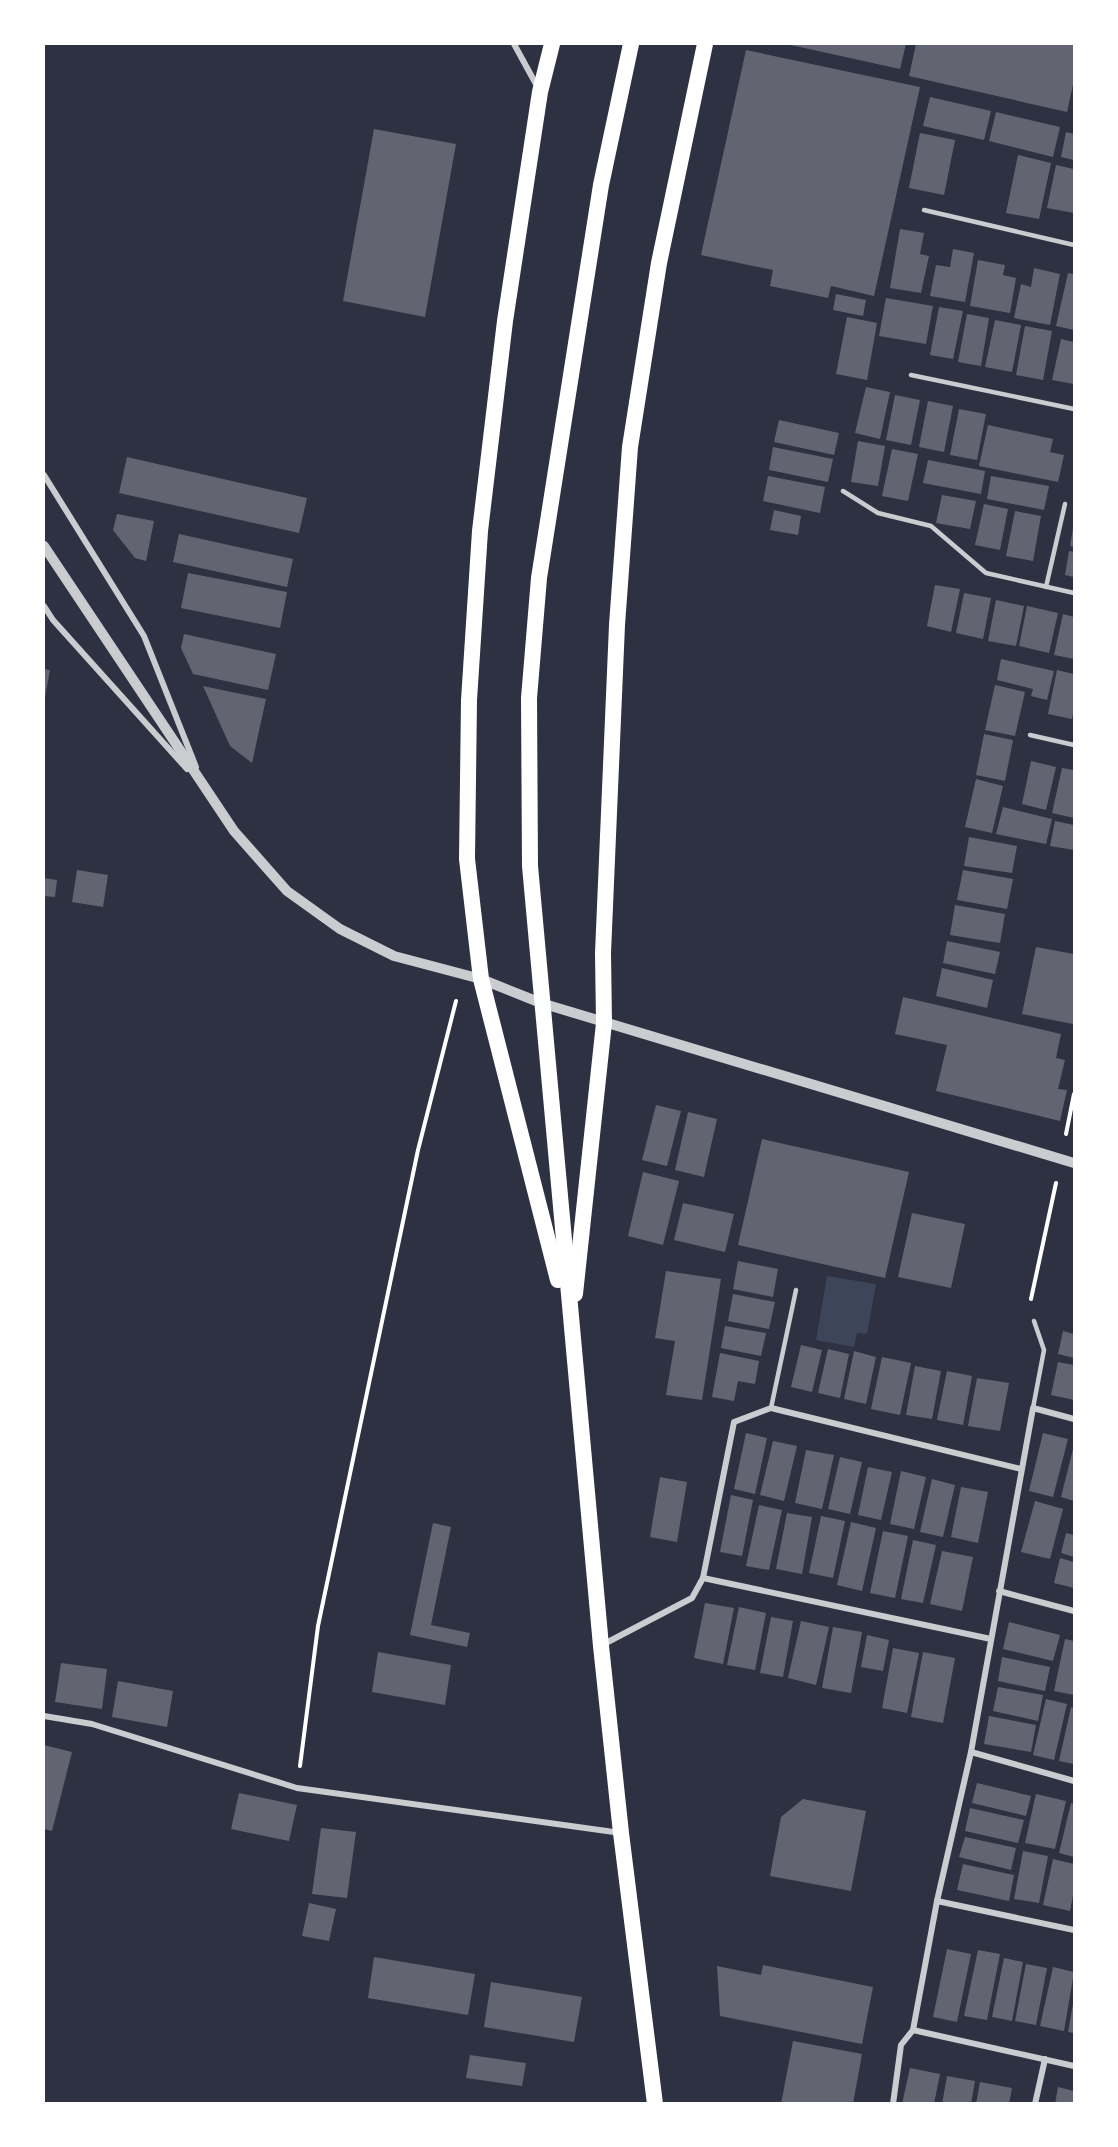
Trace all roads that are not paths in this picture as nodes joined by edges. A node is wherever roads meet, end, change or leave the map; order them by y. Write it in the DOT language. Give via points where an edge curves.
graph roads {
  1 [pos="514,44"];
  2 [pos="552,44"];
  3 [pos="631,44"];
  4 [pos="705,44"];
  5 [pos="540,92"];
  6 [pos="924,210"];
  7 [pos="1074,245"];
  8 [pos="911,375"];
  9 [pos="1074,409"];
  10 [pos="44,475"];
  11 [pos="843,491"];
  12 [pos="1065,504"];
  13 [pos="44,546"];
  14 [pos="1046,587"];
  15 [pos="1074,593"];
  16 [pos="44,606"];
  17 [pos="1030,735"];
  18 [pos="1074,745"];
  19 [pos="204,787"];
  20 [pos="481,979"];
  21 [pos="541,1003"];
  22 [pos="604,1023"];
  23 [pos="1074,1163"];
  24 [pos="796,1290"];
  25 [pos="1034,1321"];
  26 [pos="571,1330"];
  27 [pos="771,1408"];
  28 [pos="1033,1408"];
  29 [pos="1074,1419"];
  30 [pos="1022,1469"];
  31 [pos="703,1578"];
  32 [pos="999,1591"];
  33 [pos="1074,1611"];
  34 [pos="991,1639"];
  35 [pos="601,1646"];
  36 [pos="44,1716"];
  37 [pos="970,1752"];
  38 [pos="1074,1781"];
  39 [pos="621,1833"];
  40 [pos="937,1901"];
  41 [pos="1074,1930"];
  42 [pos="913,2030"];
  43 [pos="1045,2059"];
  44 [pos="1074,2066"];
  45 [pos="656,2103"];
  46 [pos="893,2103"];
  47 [pos="1035,2103"];
  1 -- 5 [label="street"];
  2 -- 5 [label="highway"];
  3 -- 21 [label="highway" via="601,185 538,578 529,698 530,866"];
  4 -- 22 [label="highway" via="659,263 630,447 617,625 603,953"];
  5 -- 20 [label="highway" via="505,321 477,576 469,699 467,859"];
  6 -- 7 [label="lane"];
  8 -- 9 [label="lane"];
  10 -- 19 [label="street" via="144,636"];
  11 -- 14 [label="lane" via="878,513 931,526 986,573"];
  12 -- 14 [label="lane"];
  13 -- 19 [label="street"];
  14 -- 15 [label="lane"];
  16 -- 19 [label="street"];
  17 -- 18 [label="lane"];
  19 -- 20 [label="street" via="234,831 287,891 340,929 394,956"];
  20 -- 21 [label="street"];
  20 -- 26 [label="highway"];
  21 -- 22 [label="street"];
  21 -- 26 [label="highway"];
  22 -- 23 [label="street"];
  22 -- 26 [label="highway"];
  24 -- 27 [label="lane"];
  25 -- 28 [label="lane" via="1044,1350"];
  26 -- 35 [label="highway"];
  27 -- 30 [label="street"];
  27 -- 31 [label="street" via="734,1422"];
  28 -- 29 [label="street"];
  28 -- 30 [label="street"];
  30 -- 32 [label="street"];
  31 -- 34 [label="street"];
  31 -- 35 [label="street" via="692,1598"];
  32 -- 33 [label="street"];
  32 -- 34 [label="street"];
  34 -- 37 [label="street"];
  35 -- 39 [label="highway"];
  36 -- 39 [label="street" via="92,1724 297,1788"];
  37 -- 38 [label="street"];
  37 -- 40 [label="street"];
  39 -- 45 [label="highway"];
  40 -- 41 [label="street"];
  40 -- 42 [label="street"];
  42 -- 43 [label="street"];
  42 -- 46 [label="street" via="901,2046"];
  43 -- 44 [label="street"];
  43 -- 47 [label="street"];
}
